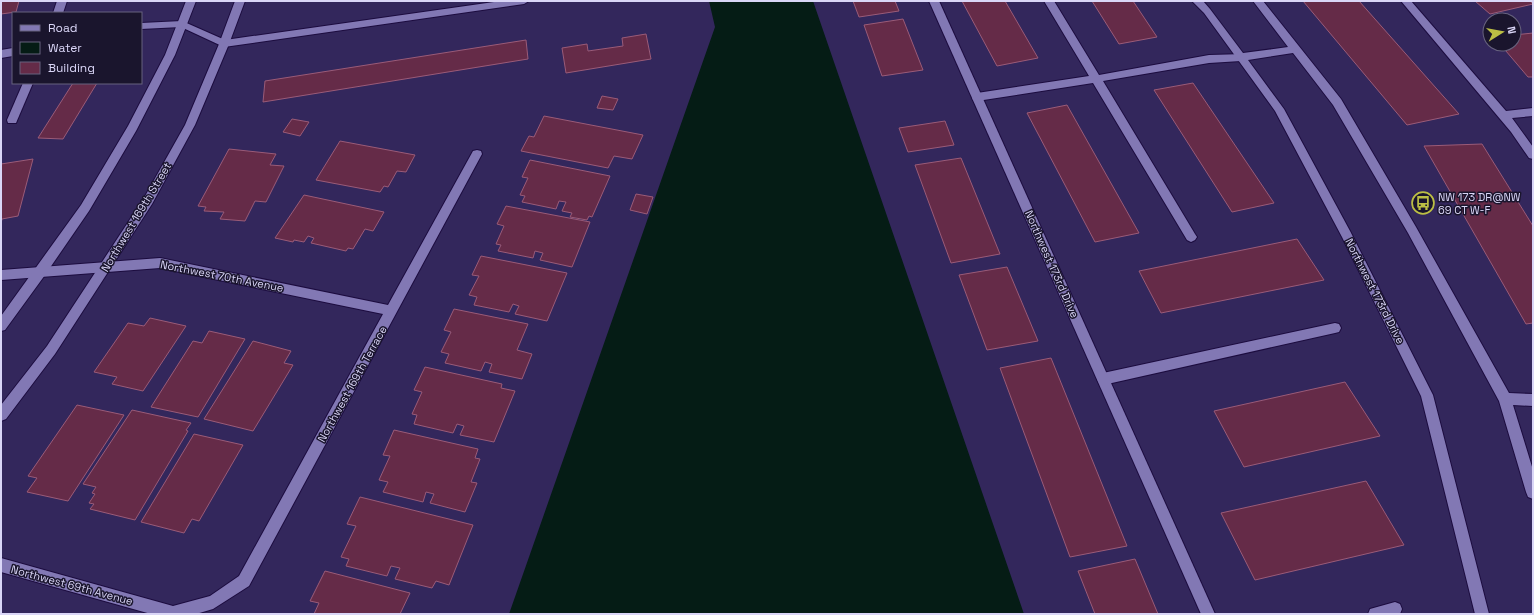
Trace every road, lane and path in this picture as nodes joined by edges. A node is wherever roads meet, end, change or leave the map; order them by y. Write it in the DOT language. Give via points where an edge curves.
graph roads {
  1 [pos="62,1"];
  2 [pos="191,1"];
  3 [pos="240,1"];
  4 [pos="524,1"];
  5 [pos="934,1"];
  6 [pos="1049,1"];
  7 [pos="1197,1"];
  8 [pos="1258,1"];
  9 [pos="1406,1"];
  10 [pos="58,12"];
  11 [pos="182,24"];
  12 [pos="142,26"];
  13 [pos="224,44"];
  14 [pos="1296,50"];
  15 [pos="12,52"];
  16 [pos="1,54"];
  17 [pos="1241,57"];
  18 [pos="1096,79"];
  19 [pos="28,84"];
  20 [pos="977,97"];
  21 [pos="1533,112"];
  22 [pos="1504,116"];
  23 [pos="12,120"];
  24 [pos="477,154"];
  25 [pos="1533,155"];
  26 [pos="1190,237"];
  27 [pos="106,267"];
  28 [pos="42,272"];
  29 [pos="1,275"];
  30 [pos="392,311"];
  31 [pos="1,326"];
  32 [pos="1335,328"];
  33 [pos="1103,379"];
  34 [pos="1505,399"];
  35 [pos="1533,400"];
  36 [pos="1,415"];
  37 [pos="1533,492"];
  38 [pos="1,565"];
  39 [pos="213,602"];
  40 [pos="1395,609"];
  41 [pos="1208,614"];
  42 [pos="1375,614"];
  43 [pos="1482,614"];
  1 -- 10 [label="street"];
  2 -- 11 [label="street"];
  3 -- 13 [label="street, Northwest 169th Street"];
  4 -- 13 [label="street"];
  5 -- 20 [label="street, Northwest 173rd Drive"];
  6 -- 18 [label="street"];
  7 -- 17 [label="street, Northwest 173rd Drive"];
  8 -- 14 [label="street"];
  9 -- 22 [label="street"];
  11 -- 12 [label="street"];
  11 -- 13 [label="street"];
  11 -- 28 [label="street" via="170,55 132,128 85,208"];
  13 -- 27 [label="street, Northwest 169th Street" via="190,125 148,201"];
  14 -- 17 [label="street"];
  14 -- 34 [label="street" via="1337,102 1412,230"];
  15 -- 16 [label="street"];
  17 -- 18 [label="street" via="1209,59"];
  17 -- 43 [label="street, Northwest 173rd Drive" via="1280,110 1427,395"];
  18 -- 20 [label="street"];
  18 -- 26 [label="street"];
  19 -- 23 [label="street"];
  20 -- 33 [label="street, Northwest 173rd Drive"];
  21 -- 22 [label="street"];
  22 -- 25 [label="street"];
  24 -- 30 [label="street, Northwest 169th Terrace"];
  27 -- 28 [label="street, Northwest 70th Avenue"];
  27 -- 30 [label="street, Northwest 70th Avenue" via="160,263"];
  27 -- 36 [label="street, Northwest 169th Street" via="51,350"];
  28 -- 29 [label="street, Northwest 70th Avenue"];
  28 -- 31 [label="street"];
  30 -- 39 [label="street, Northwest 169th Terrace" via="244,581"];
  32 -- 33 [label="street"];
  33 -- 41 [label="street, Northwest 173rd Drive"];
  34 -- 35 [label="street"];
  34 -- 37 [label="street"];
  38 -- 39 [label="street, Northwest 69th Avenue" via="173,613"];
  40 -- 42 [label="street"];
}
